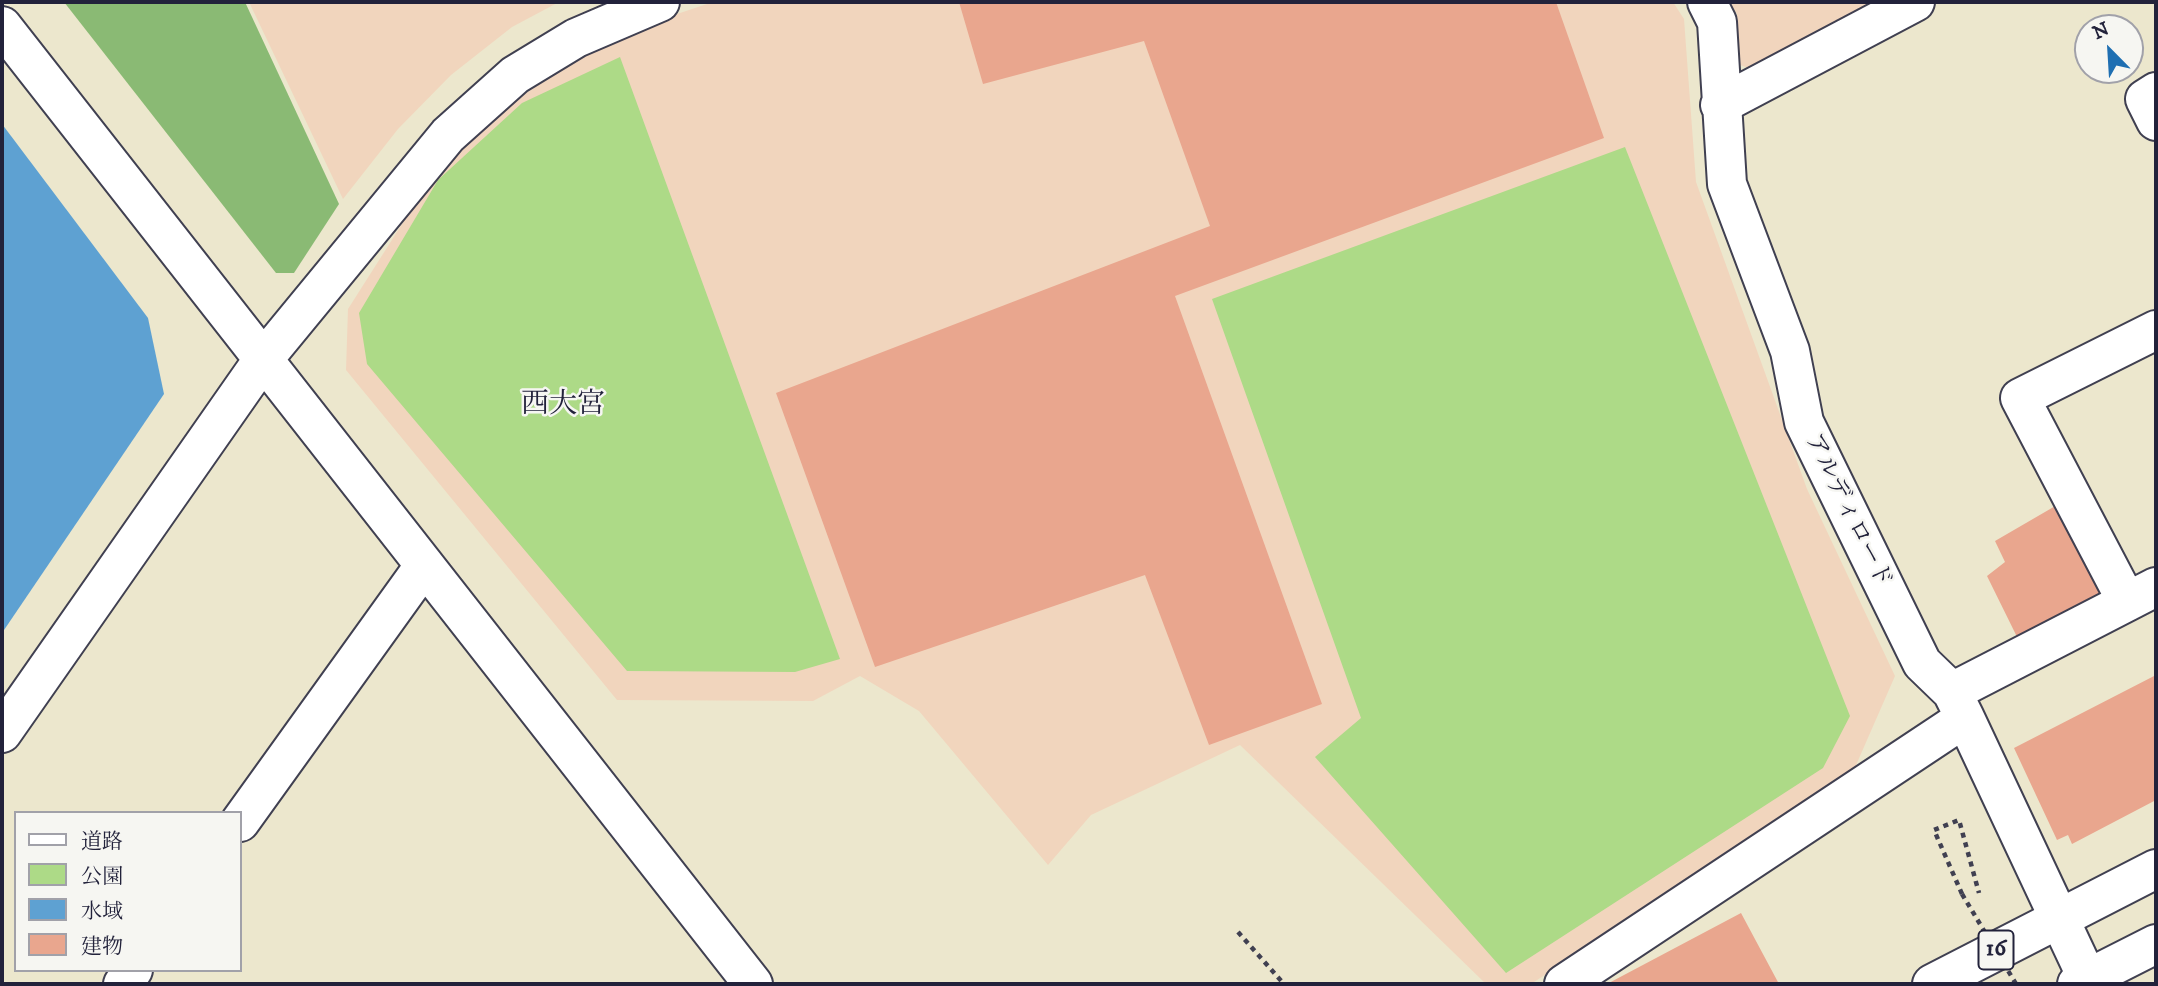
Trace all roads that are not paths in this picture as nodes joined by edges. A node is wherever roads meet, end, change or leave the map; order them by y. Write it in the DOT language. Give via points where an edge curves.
graph roads {
  1 [pos="660,2"];
  2 [pos="1707,2"];
  3 [pos="1915,2"];
  4 [pos="2,26"];
  5 [pos="2156,93"];
  6 [pos="1720,105"];
  7 [pos="2156,121"];
  8 [pos="2156,330"];
  9 [pos="262,361"];
  10 [pos="424,566"];
  11 [pos="2142,595"];
  12 [pos="1958,705"];
  13 [pos="2,733"];
  14 [pos="242,819"];
  15 [pos="2156,869"];
  16 [pos="2060,916"];
  17 [pos="2156,944"];
  18 [pos="2085,982"];
  19 [pos="753,984"];
  20 [pos="1564,984"];
  21 [pos="1932,984"];
  1 -- 9 [label="main road" via="576,38 515,75 448,135"];
  2 -- 6 [label="main road, アルディロード" via="1717,22"];
  3 -- 6 [label="main road"];
  4 -- 9 [label="main road"];
  5 -- 7 [label="main road" via="2146,99"];
  6 -- 12 [label="main road, アルディロード" via="1727,184 1790,351 1804,422 1922,663"];
  8 -- 11 [label="main road" via="2020,398"];
  9 -- 10 [label="main road"];
  9 -- 13 [label="main road"];
  10 -- 14 [label="main road"];
  10 -- 19 [label="main road"];
  11 -- 12 [label="main road"];
  12 -- 16 [label="main road, アルディロード"];
  12 -- 20 [label="main road"];
  15 -- 16 [label="main road, 16"];
  16 -- 18 [label="main road, アルディロード"];
  16 -- 21 [label="main road, 16"];
  17 -- 18 [label="main road"];
}
